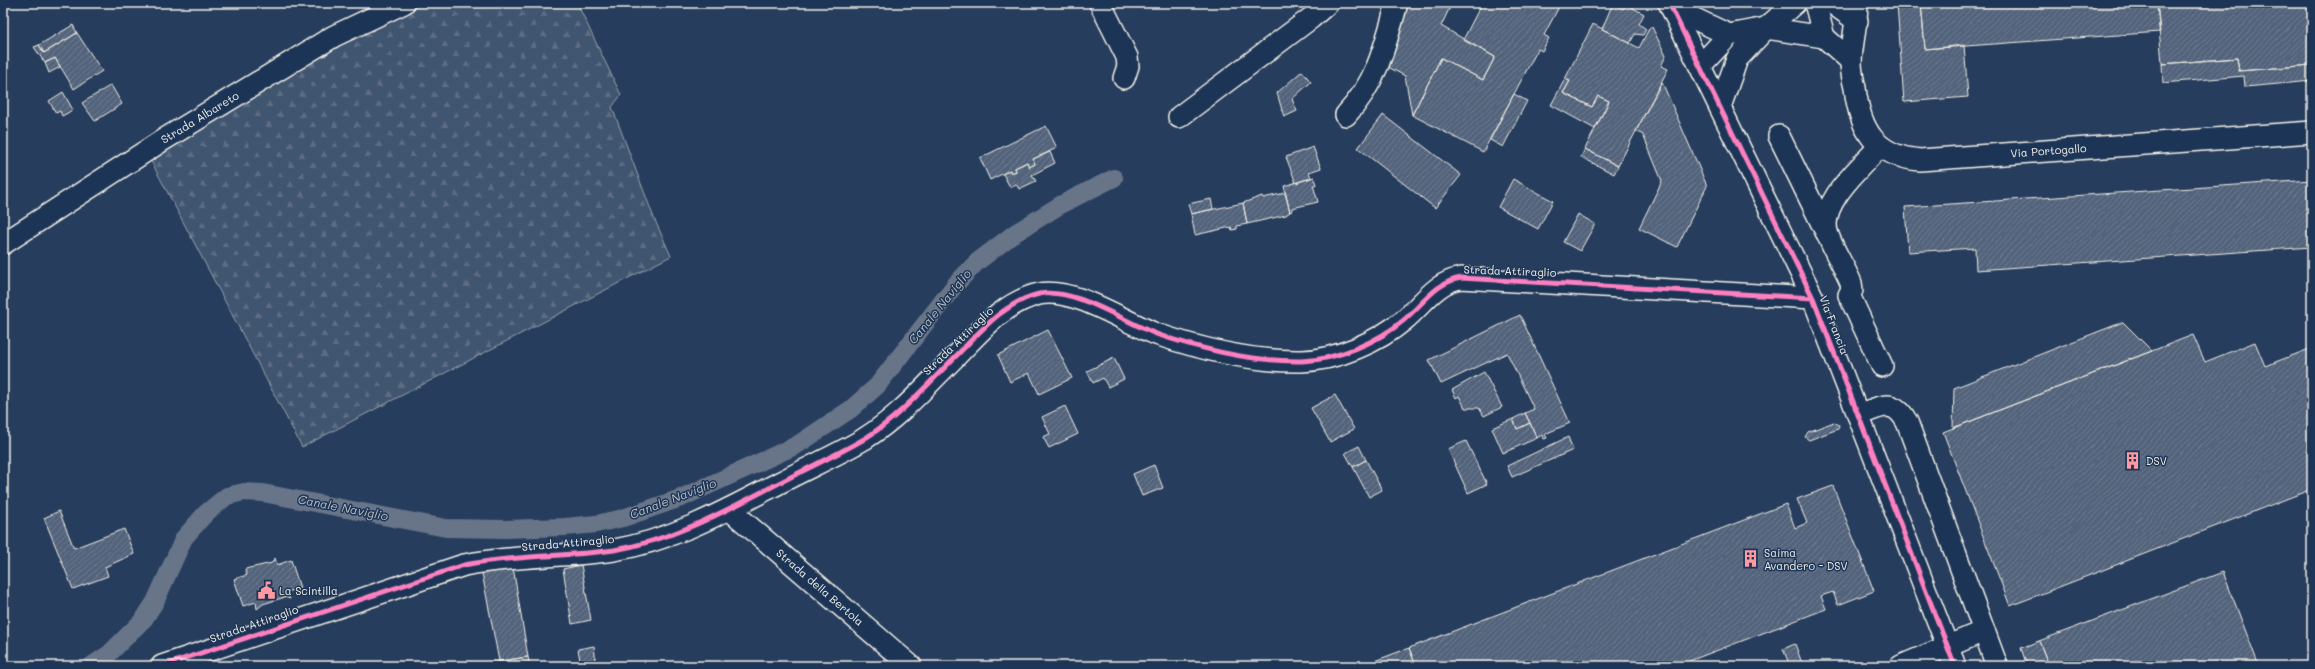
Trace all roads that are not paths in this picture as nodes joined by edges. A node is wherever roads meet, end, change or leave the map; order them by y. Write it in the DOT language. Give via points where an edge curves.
graph roads {
  1 [pos="404,3"];
  2 [pos="1100,3"];
  3 [pos="1328,3"];
  4 [pos="1396,3"];
  5 [pos="1795,3"];
  6 [pos="1815,3"];
  7 [pos="1832,3"];
  8 [pos="1671,6"];
  9 [pos="1857,12"];
  10 [pos="1766,28"];
  11 [pos="1729,35"];
  12 [pos="1824,37"];
  13 [pos="1737,59"];
  14 [pos="1851,61"];
  15 [pos="1700,66"];
  16 [pos="1124,78"];
  17 [pos="1720,107"];
  18 [pos="1346,115"];
  19 [pos="1179,117"];
  20 [pos="2312,132"];
  21 [pos="1779,136"];
  22 [pos="1880,146"];
  23 [pos="1827,234"];
  24 [pos="3,244"];
  25 [pos="1813,298"];
  26 [pos="1882,366"];
  27 [pos="1858,415"];
  28 [pos="729,509"];
  29 [pos="1984,631"];
  30 [pos="1952,657"];
  31 [pos="162,666"];
  32 [pos="911,666"];
  33 [pos="1901,666"];
  34 [pos="1997,666"];
  1 -- 24 [label="street, Strada Albareto" via="334,36 163,140"];
  2 -- 16 [label="street" via="1127,57 1128,66"];
  3 -- 19 [label="street"];
  4 -- 18 [label="street" via="1375,74 1358,102"];
  5 -- 10 [label="street"];
  6 -- 12 [label="street"];
  7 -- 9 [label="street, Via Portogallo"];
  8 -- 11 [label="street"];
  8 -- 15 [label="street, Via Francia"];
  9 -- 14 [label="street, Via Portogallo"];
  10 -- 11 [label="street"];
  10 -- 12 [label="street"];
  10 -- 13 [label="street"];
  11 -- 15 [label="street"];
  12 -- 14 [label="street"];
  13 -- 15 [label="street"];
  13 -- 17 [label="street"];
  14 -- 22 [label="street, Via Portogallo" via="1858,112 1862,123"];
  15 -- 17 [label="street, Via Francia"];
  17 -- 25 [label="street, Via Francia"];
  20 -- 22 [label="street, Via Portogallo" via="1920,160 1897,155"];
  21 -- 23 [label="street"];
  22 -- 23 [label="street" via="1829,205 1826,217"];
  23 -- 26 [label="street" via="1848,275 1852,290 1850,295"];
  25 -- 27 [label="street, Via Francia"];
  25 -- 28 [label="street, Strada Attiraglio" via="1461,278 1442,284 1403,321 1377,338 1351,350 1305,361 1266,360 1217,351 1159,335 1069,296 1040,294 1013,305 988,323 903,410 877,430"];
  27 -- 29 [label="street" via="1885,405 1902,414 1907,422"];
  27 -- 30 [label="street, Via Francia"];
  28 -- 31 [label="street, Strada Attiraglio" via="683,530 617,549 507,558 464,565"];
  28 -- 32 [label="street, Strada della Bertola"];
  29 -- 30 [label="street" via="1958,641"];
  29 -- 34 [label="street"];
  30 -- 33 [label="street"];
}
